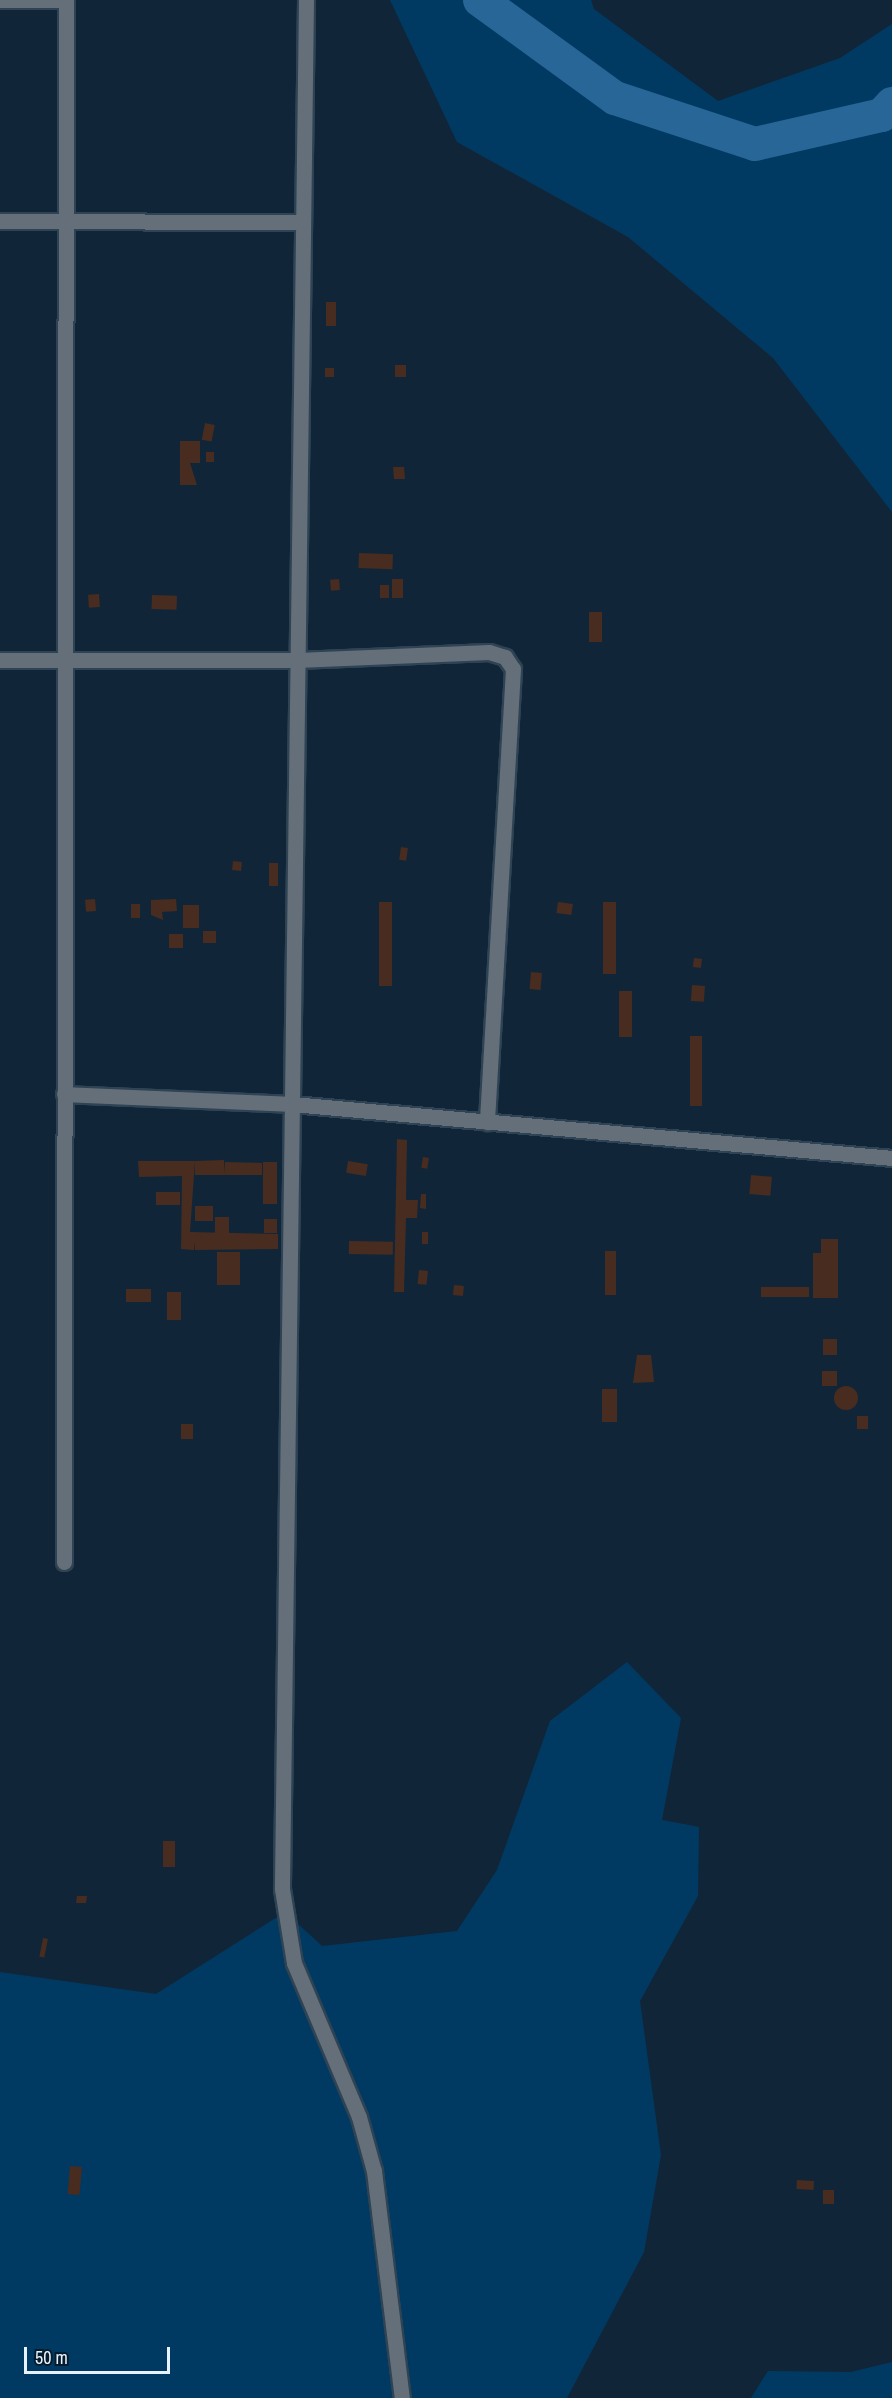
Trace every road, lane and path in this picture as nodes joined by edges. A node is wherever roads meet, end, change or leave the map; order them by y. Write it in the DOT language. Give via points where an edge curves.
graph roads {
  1 [pos="0,0"];
  2 [pos="64,0"];
  3 [pos="306,0"];
  4 [pos="0,221"];
  5 [pos="66,221"];
  6 [pos="302,222"];
  7 [pos="0,660"];
  8 [pos="65,660"];
  9 [pos="297,660"];
  10 [pos="64,1094"];
  11 [pos="292,1104"];
  12 [pos="487,1122"];
  13 [pos="892,1158"];
  14 [pos="64,1562"];
  15 [pos="402,2398"];
  1 -- 2 [label="street"];
  2 -- 5 [label="street"];
  3 -- 6 [label="street"];
  4 -- 5 [label="street"];
  5 -- 6 [label="street"];
  5 -- 8 [label="street"];
  6 -- 9 [label="street"];
  7 -- 8 [label="street"];
  8 -- 9 [label="street"];
  8 -- 10 [label="street"];
  9 -- 11 [label="street"];
  9 -- 12 [label="street" via="489,652 505,657 513,669"];
  10 -- 11 [label="street"];
  10 -- 14 [label="street"];
  11 -- 12 [label="street"];
  11 -- 15 [label="street" via="282,1889 294,1963 359,2117 374,2171"];
  12 -- 13 [label="street"];
}
